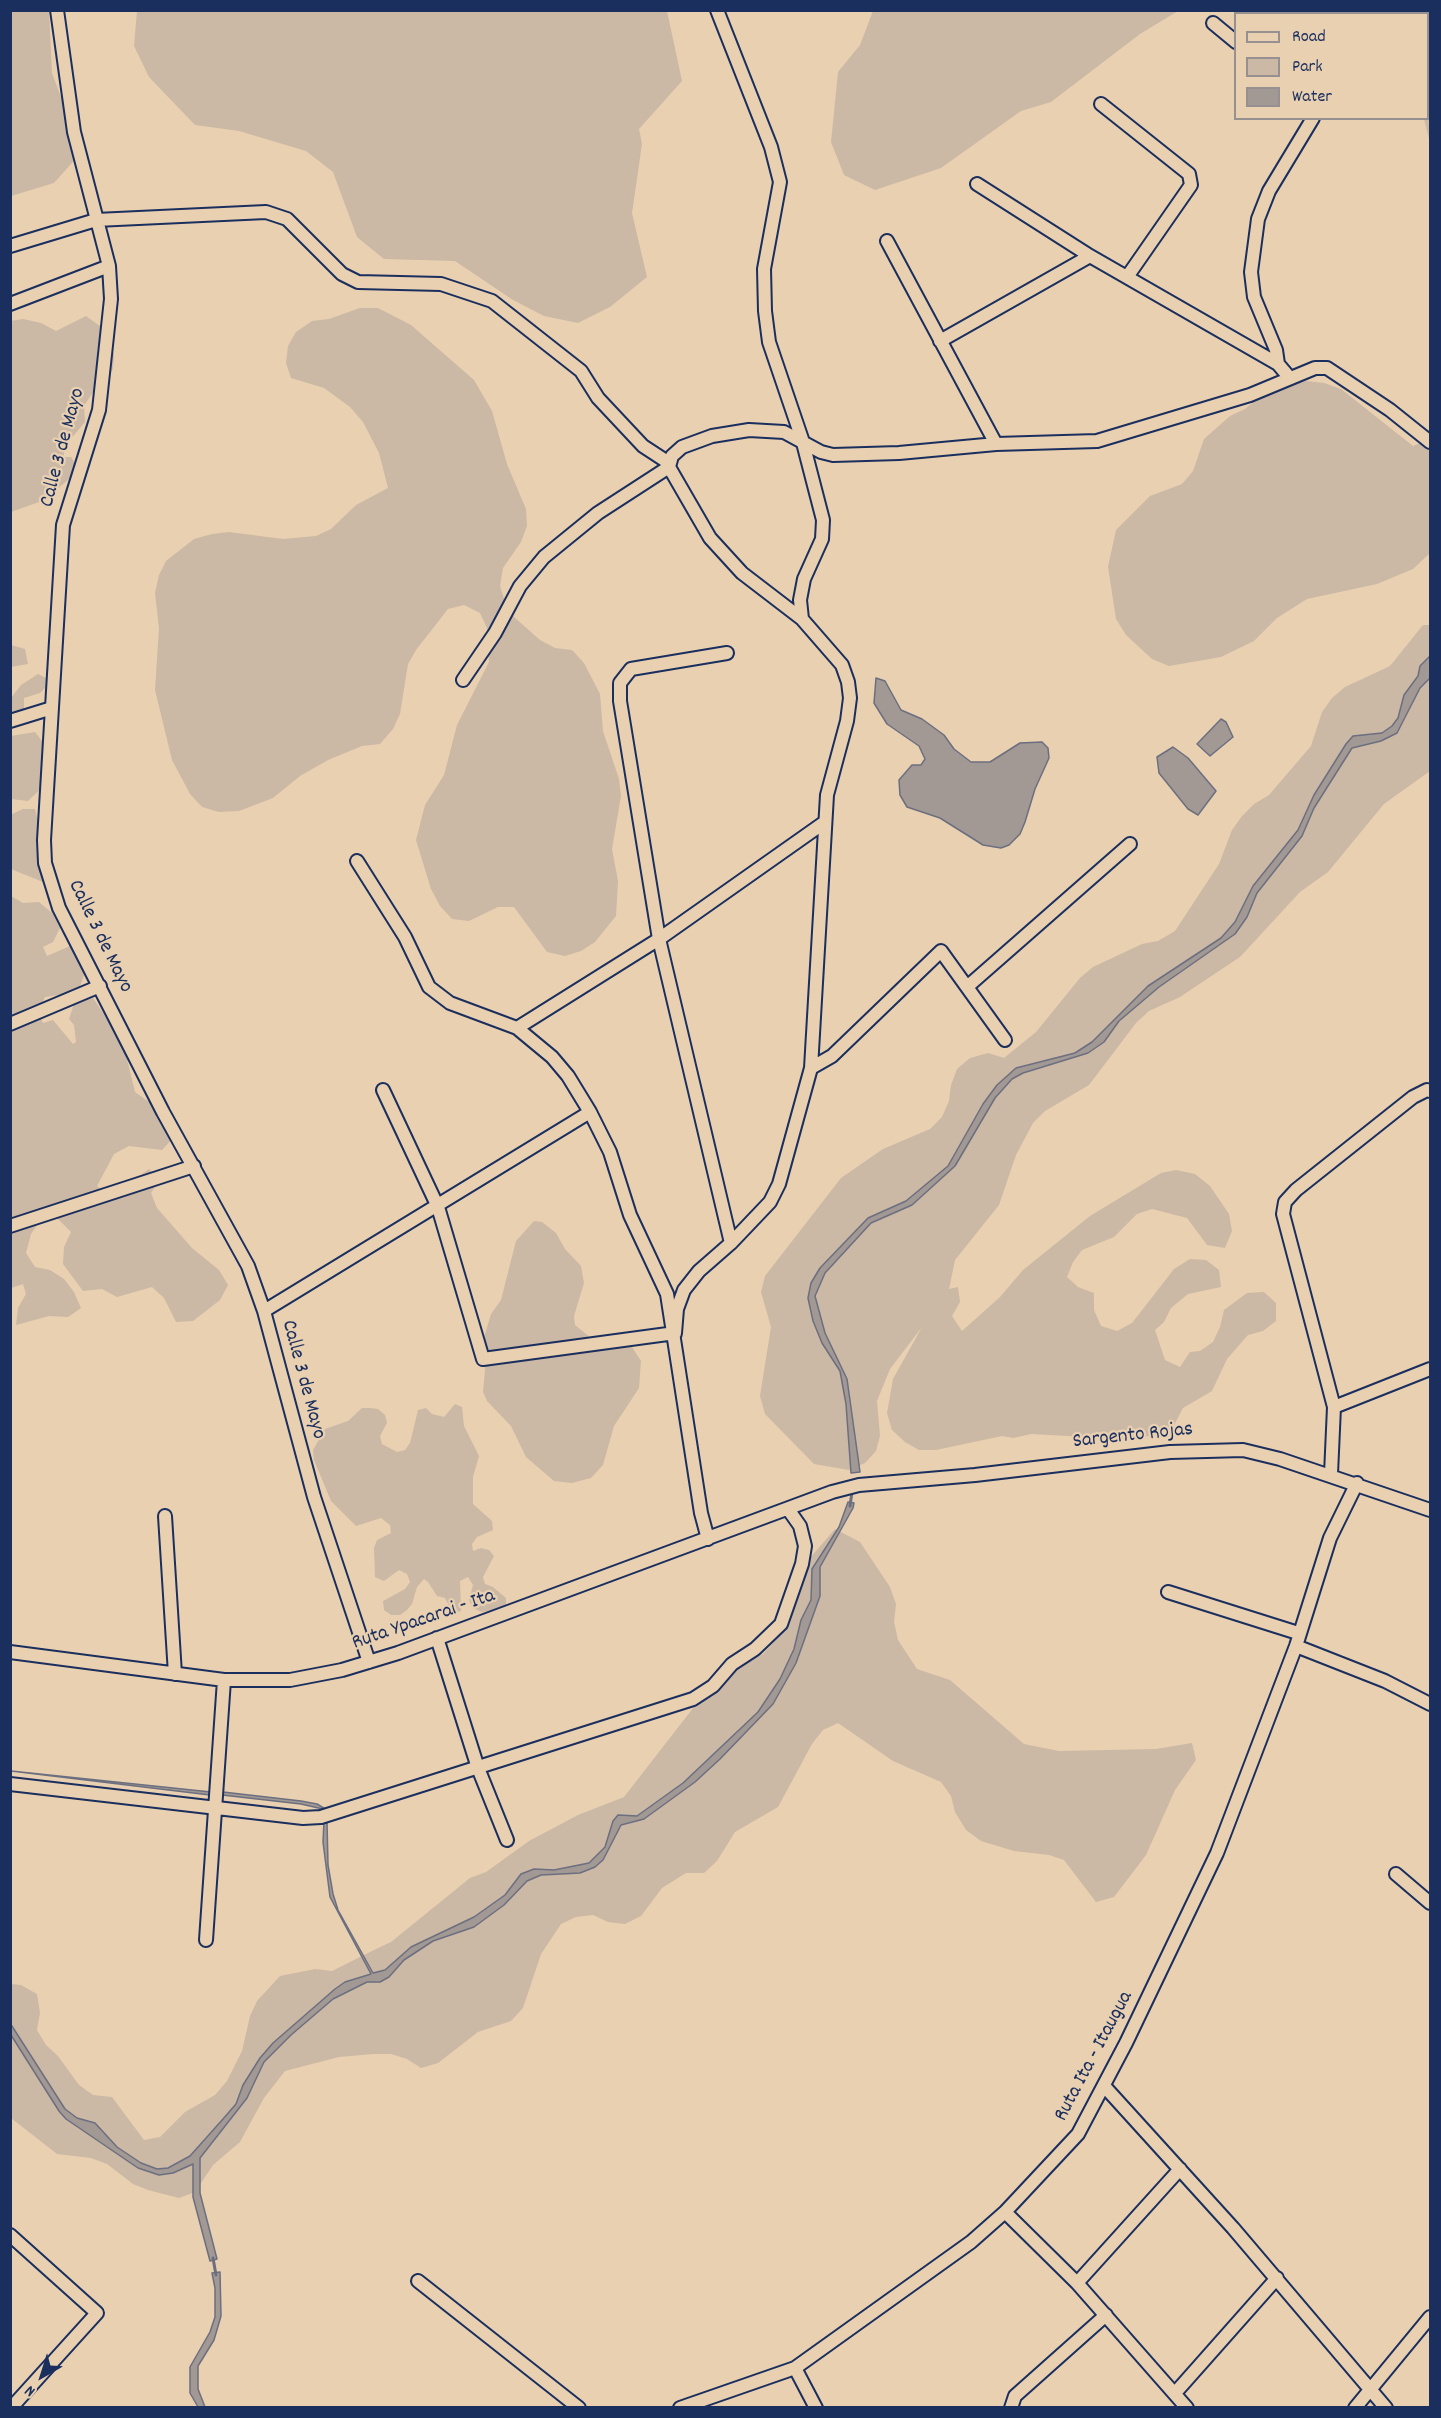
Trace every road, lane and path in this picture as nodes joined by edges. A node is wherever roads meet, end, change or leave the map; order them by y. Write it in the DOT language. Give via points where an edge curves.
graph roads {
  1 [pos="57,10"];
  2 [pos="717,10"];
  3 [pos="1213,23"];
  4 [pos="1234,40"];
  5 [pos="1101,104"];
  6 [pos="1312,120"];
  7 [pos="977,184"];
  8 [pos="96,220"];
  9 [pos="887,241"];
  10 [pos="10,246"];
  11 [pos="1090,256"];
  12 [pos="109,266"];
  13 [pos="1127,277"];
  14 [pos="10,304"];
  15 [pos="940,341"];
  16 [pos="1278,364"];
  17 [pos="1289,377"];
  18 [pos="802,439"];
  19 [pos="1431,442"];
  20 [pos="996,444"];
  21 [pos="669,465"];
  22 [pos="802,619"];
  23 [pos="727,653"];
  24 [pos="463,680"];
  25 [pos="52,708"];
  26 [pos="10,721"];
  27 [pos="825,822"];
  28 [pos="1130,844"];
  29 [pos="357,861"];
  30 [pos="658,939"];
  31 [pos="100,986"];
  32 [pos="967,987"];
  33 [pos="10,1024"];
  34 [pos="517,1028"];
  35 [pos="1005,1041"];
  36 [pos="811,1068"];
  37 [pos="383,1090"];
  38 [pos="1431,1091"];
  39 [pos="590,1112"];
  40 [pos="194,1166"];
  41 [pos="438,1207"];
  42 [pos="10,1226"];
  43 [pos="731,1244"];
  44 [pos="264,1311"];
  45 [pos="675,1333"];
  46 [pos="1431,1369"];
  47 [pos="1334,1407"];
  48 [pos="1332,1474"];
  49 [pos="1357,1483"];
  50 [pos="832,1492"];
  51 [pos="788,1509"];
  52 [pos="1431,1510"];
  53 [pos="165,1516"];
  54 [pos="708,1539"];
  55 [pos="1168,1592"];
  56 [pos="1299,1633"];
  57 [pos="437,1638"];
  58 [pos="1296,1646"];
  59 [pos="10,1652"];
  60 [pos="369,1662"];
  61 [pos="175,1674"];
  62 [pos="224,1680"];
  63 [pos="1431,1704"];
  64 [pos="478,1768"];
  65 [pos="10,1784"];
  66 [pos="217,1798"];
  67 [pos="507,1840"];
  68 [pos="1396,1874"];
  69 [pos="1431,1903"];
  70 [pos="206,1940"];
  71 [pos="1105,2087"];
  72 [pos="1180,2169"];
  73 [pos="1005,2212"];
  74 [pos="10,2235"];
  75 [pos="1277,2278"];
  76 [pos="418,2281"];
  77 [pos="1077,2283"];
  78 [pos="1106,2315"];
  79 [pos="1431,2317"];
  80 [pos="795,2368"];
  81 [pos="1176,2392"];
  82 [pos="1371,2392"];
  83 [pos="11,2408"];
  84 [pos="579,2408"];
  85 [pos="680,2408"];
  86 [pos="816,2408"];
  87 [pos="1011,2408"];
  88 [pos="1187,2408"];
  89 [pos="1355,2408"];
  90 [pos="1386,2408"];
  1 -- 8 [label="street, Calle 3 de Mayo" via="74,132"];
  2 -- 18 [label="street" via="778,171 780,182 764,269 765,311 769,342"];
  3 -- 4 [label="street"];
  5 -- 13 [label="street" via="1189,174 1191,185"];
  6 -- 16 [label="street" via="1269,191 1258,219 1251,272 1254,297"];
  7 -- 11 [label="street"];
  8 -- 10 [label="street"];
  8 -- 12 [label="street, Calle 3 de Mayo"];
  8 -- 21 [label="street" via="266,212 287,219 342,274 358,282 441,284 480,295 581,371 598,398 643,446"];
  9 -- 15 [label="street"];
  11 -- 13 [label="street"];
  11 -- 15 [label="street"];
  12 -- 14 [label="street"];
  12 -- 25 [label="street, Calle 3 de Mayo" via="111,299 99,410 63,525"];
  13 -- 16 [label="street"];
  15 -- 20 [label="street"];
  16 -- 17 [label="street"];
  17 -- 19 [label="street" via="1327,368"];
  17 -- 20 [label="street" via="1250,395 1117,437"];
  18 -- 20 [label="street" via="833,455"];
  18 -- 21 [label="street" via="784,432 732,431 682,447"];
  18 -- 22 [label="street" via="823,520 822,539 804,579"];
  21 -- 22 [label="street" via="718,549 742,573"];
  21 -- 24 [label="street" via="598,513 544,557 520,586"];
  22 -- 27 [label="street" via="842,666 850,698 827,795"];
  23 -- 30 [label="street" via="631,669 620,683"];
  25 -- 26 [label="street"];
  25 -- 31 [label="street, Calle 3 de Mayo" via="45,863 59,908"];
  27 -- 30 [label="street"];
  27 -- 36 [label="street"];
  28 -- 32 [label="street"];
  29 -- 34 [label="street" via="405,937 429,987 450,1003"];
  30 -- 34 [label="street"];
  30 -- 43 [label="street"];
  31 -- 33 [label="street"];
  31 -- 40 [label="street, Calle 3 de Mayo"];
  32 -- 35 [label="street"];
  32 -- 36 [label="street" via="941,951 832,1056"];
  34 -- 39 [label="street" via="552,1057"];
  36 -- 43 [label="street" via="779,1184 770,1202"];
  37 -- 41 [label="street"];
  38 -- 47 [label="street" via="1413,1097 1285,1202 1283,1214"];
  39 -- 41 [label="street"];
  39 -- 45 [label="street" via="610,1152 630,1215 661,1277"];
  40 -- 42 [label="street"];
  40 -- 44 [label="street, Calle 3 de Mayo" via="248,1266"];
  41 -- 44 [label="street"];
  41 -- 45 [label="street" via="483,1359"];
  43 -- 45 [label="street" via="699,1271 684,1290"];
  44 -- 60 [label="street, Calle 3 de Mayo" via="311,1486"];
  45 -- 54 [label="street"];
  46 -- 47 [label="street"];
  47 -- 48 [label="street"];
  48 -- 49 [label="street, Sargento Rojas"];
  48 -- 50 [label="street, Sargento Rojas" via="1243,1450 1203,1449 859,1485"];
  49 -- 52 [label="street, Sargento Rojas"];
  49 -- 56 [label="street, Ruta Ita - Itaugua" via="1330,1538"];
  50 -- 51 [label="street, Ruta Ypacarai - Ita"];
  51 -- 54 [label="street, Ruta Ypacarai - Ita"];
  51 -- 64 [label="street" via="800,1526 805,1546 781,1624 764,1642 732,1664 713,1686 693,1699"];
  53 -- 61 [label="street"];
  54 -- 57 [label="street, Ruta Ypacarai - Ita"];
  55 -- 56 [label="street"];
  56 -- 58 [label="street, Ruta Ita - Itaugua"];
  57 -- 60 [label="street, Ruta Ypacarai - Ita"];
  57 -- 64 [label="street"];
  58 -- 63 [label="street"];
  58 -- 71 [label="street, Ruta Ita - Itaugua" via="1217,1852"];
  59 -- 61 [label="street, Ruta Ypacarai - Ita"];
  60 -- 62 [label="street, Ruta Ypacarai - Ita" via="290,1680"];
  61 -- 62 [label="street, Ruta Ypacarai - Ita"];
  62 -- 66 [label="street"];
  64 -- 66 [label="street" via="324,1817"];
  64 -- 67 [label="street"];
  65 -- 66 [label="street"];
  66 -- 70 [label="street"];
  68 -- 69 [label="street"];
  71 -- 72 [label="street"];
  71 -- 73 [label="street, Ruta Ita - Itaugua" via="1078,2134"];
  72 -- 75 [label="street"];
  72 -- 77 [label="street"];
  73 -- 77 [label="street"];
  73 -- 80 [label="street, Ruta Ita - Itaugua" via="971,2242"];
  74 -- 83 [label="street" via="97,2313"];
  75 -- 81 [label="street"];
  75 -- 82 [label="street"];
  76 -- 84 [label="street"];
  77 -- 78 [label="street"];
  78 -- 81 [label="street"];
  78 -- 87 [label="street" via="1015,2396"];
  79 -- 82 [label="street"];
  80 -- 85 [label="street, Ruta Ita - Itaugua"];
  80 -- 86 [label="street"];
  81 -- 88 [label="street"];
  82 -- 89 [label="street"];
  82 -- 90 [label="street"];
}
